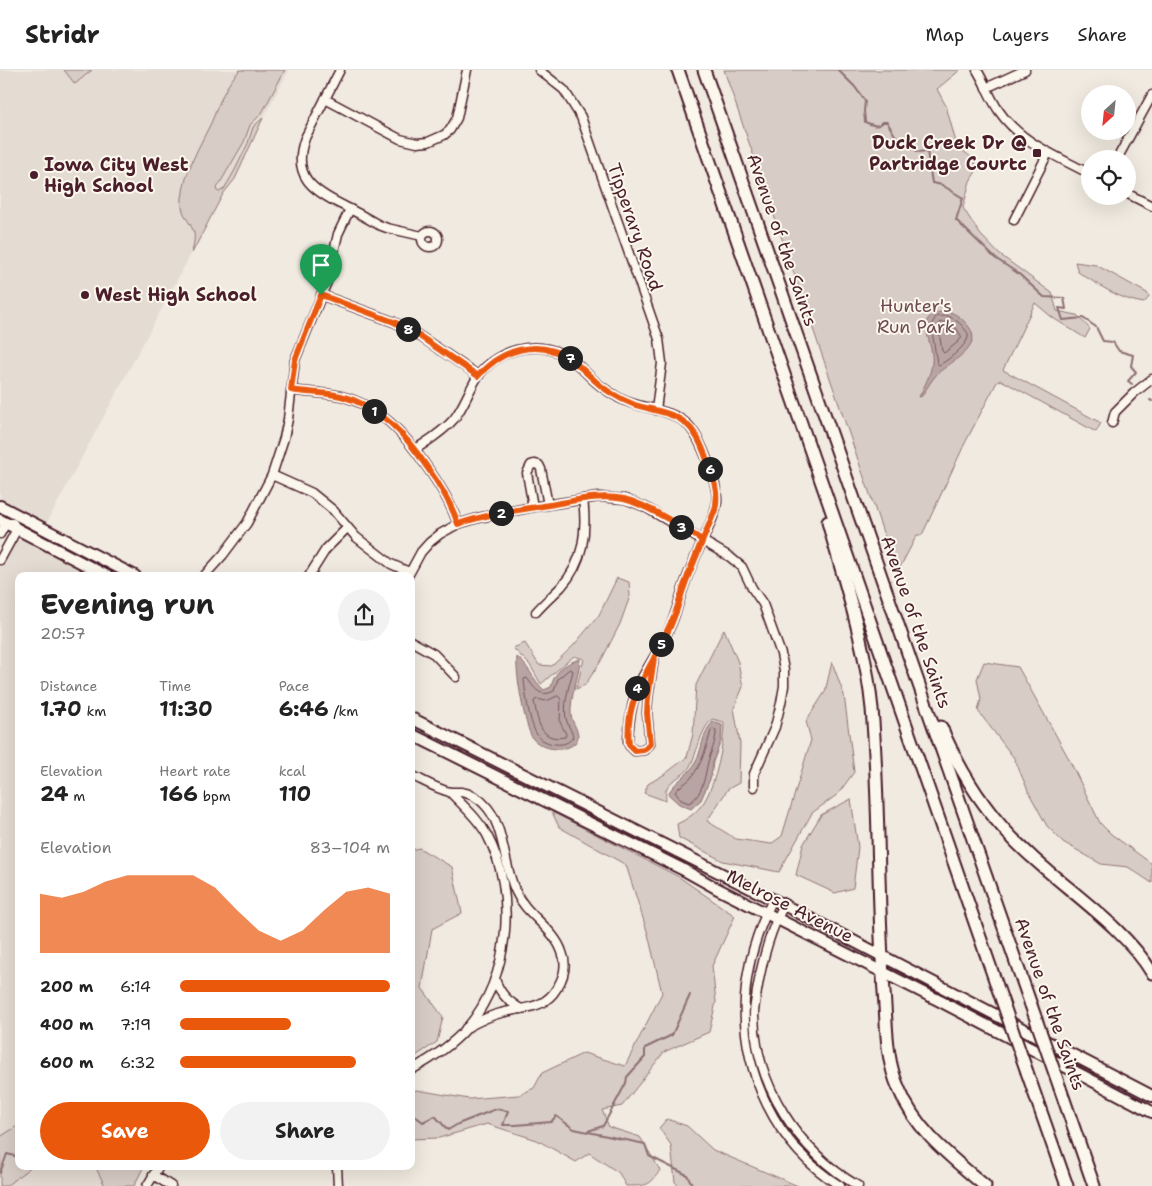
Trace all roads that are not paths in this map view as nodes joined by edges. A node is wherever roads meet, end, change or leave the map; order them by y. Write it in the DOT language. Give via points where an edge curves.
graph roads {
  1 [pos="340,70"];
  2 [pos="467,70"];
  3 [pos="539,70"];
  4 [pos="678,70"];
  5 [pos="704,70"];
  6 [pos="977,70"];
  7 [pos="1025,70"];
  8 [pos="986,88"];
  9 [pos="1152,95"];
  10 [pos="325,99"];
  11 [pos="1122,150"];
  12 [pos="1048,153"];
  13 [pos="1081,170"];
  14 [pos="1136,198"];
  15 [pos="1152,206"];
  16 [pos="350,209"];
  17 [pos="1014,220"];
  18 [pos="422,236"];
  19 [pos="321,295"];
  20 [pos="478,376"];
  21 [pos="1152,378"];
  22 [pos="291,390"];
  23 [pos="656,410"];
  24 [pos="1112,424"];
  25 [pos="807,441"];
  26 [pos="416,449"];
  27 [pos="272,475"];
  28 [pos="583,499"];
  29 [pos="548,505"];
  30 [pos="0,506"];
  31 [pos="533,507"];
  32 [pos="858,509"];
  33 [pos="3,522"];
  34 [pos="458,524"];
  35 [pos="347,528"];
  36 [pos="16,529"];
  37 [pos="0,534"];
  38 [pos="702,540"];
  39 [pos="0,560"];
  40 [pos="99,572"];
  41 [pos="127,572"];
  42 [pos="208,572"];
  43 [pos="312,572"];
  44 [pos="406,572"];
  45 [pos="410,572"];
  46 [pos="536,612"];
  47 [pos="415,643"];
  48 [pos="654,658"];
  49 [pos="456,677"];
  50 [pos="631,710"];
  51 [pos="647,713"];
  52 [pos="415,722"];
  53 [pos="415,736"];
  54 [pos="415,778"];
  55 [pos="754,787"];
  56 [pos="450,792"];
  57 [pos="484,804"];
  58 [pos="473,815"];
  59 [pos="511,880"];
  60 [pos="503,883"];
  61 [pos="773,900"];
  62 [pos="784,905"];
  63 [pos="767,912"];
  64 [pos="777,917"];
  65 [pos="882,956"];
  66 [pos="883,972"];
  67 [pos="1152,973"];
  68 [pos="495,979"];
  69 [pos="521,1009"];
  70 [pos="466,1028"];
  71 [pos="415,1068"];
  72 [pos="1152,1096"];
  73 [pos="1152,1112"];
  74 [pos="156,1170"];
  75 [pos="337,1170"];
  76 [pos="153,1175"];
  77 [pos="147,1186"];
  78 [pos="171,1186"];
  79 [pos="338,1186"];
  80 [pos="840,1186"];
  81 [pos="858,1186"];
  82 [pos="985,1186"];
  83 [pos="1067,1186"];
  84 [pos="1094,1186"];
  1 -- 10 [label="street"];
  2 -- 10 [label="street" via="457,118 444,136 428,142 400,139"];
  3 -- 23 [label="street, Tipperary Road" via="564,90 581,117 659,339 662,363"];
  4 -- 25 [label="highway"];
  5 -- 32 [label="highway, Avenue of the Saints"];
  6 -- 8 [label="street"];
  7 -- 8 [label="street"];
  8 -- 12 [label="street" via="1009,124"];
  9 -- 11 [label="street"];
  10 -- 16 [label="street" via="301,149 302,168 312,187"];
  12 -- 13 [label="street"];
  12 -- 17 [label="street"];
  14 -- 15 [label="street"];
  16 -- 18 [label="street" via="387,228"];
  16 -- 19 [label="street" via="338,234"];
  19 -- 20 [label="street" via="394,322"];
  19 -- 22 [label="street" via="295,360"];
  20 -- 23 [label="street" via="503,355 522,349 542,348 570,359 615,396"];
  20 -- 26 [label="street" via="453,419 438,435"];
  21 -- 24 [label="street" via="1115,412"];
  22 -- 26 [label="street" via="332,394 363,404 395,426"];
  22 -- 27 [label="street" via="284,438"];
  23 -- 38 [label="street" via="681,420 695,433 702,447 717,496 715,510"];
  25 -- 65 [label="highway" via="860,638 870,688"];
  25 -- 83 [label="highway, bridge"];
  26 -- 34 [label="street" via="446,496"];
  27 -- 35 [label="street" via="312,493 333,510"];
  27 -- 42 [label="street" via="247,523"];
  28 -- 29 [label="street"];
  28 -- 38 [label="street" via="612,497 634,502"];
  28 -- 46 [label="street" via="585,529 576,564 562,586"];
  29 -- 31 [label="street"];
  29 -- 31 [label="street" via="541,469 534,464 527,472"];
  30 -- 41 [label="main road"];
  31 -- 34 [label="street"];
  32 -- 67 [label="highway" via="936,713 968,782 1015,842 1119,932"];
  32 -- 84 [label="highway, Avenue of the Saints, bridge"];
  33 -- 36 [label="main road"];
  33 -- 37 [label="street"];
  34 -- 45 [label="street" via="430,542"];
  35 -- 43 [label="street" via="326,549"];
  35 -- 44 [label="street"];
  36 -- 39 [label="street"];
  36 -- 40 [label="main road"];
  38 -- 48 [label="street" via="676,612"];
  38 -- 55 [label="street" via="742,567 763,604 781,654 784,678 782,703 754,774"];
  47 -- 49 [label="street" via="434,654"];
  48 -- 50 [label="street"];
  48 -- 51 [label="street"];
  50 -- 51 [label="street"];
  50 -- 51 [label="street" via="629,745 635,751 644,750 650,744"];
  52 -- 61 [label="main road, Melrose Avenue"];
  53 -- 63 [label="main road, Melrose Avenue"];
  54 -- 56 [label="street"];
  56 -- 57 [label="street" via="463,792"];
  56 -- 58 [label="street"];
  57 -- 58 [label="street"];
  57 -- 59 [label="street" via="498,824"];
  58 -- 60 [label="street" via="490,842"];
  59 -- 60 [label="street"];
  59 -- 69 [label="street" via="525,906 558,942 565,966 562,981 553,994 540,1004"];
  60 -- 68 [label="street" via="506,926"];
  61 -- 62 [label="main road, Melrose Avenue"];
  61 -- 63 [label="street"];
  62 -- 64 [label="street"];
  62 -- 65 [label="main road, Melrose Avenue"];
  63 -- 64 [label="main road, Melrose Avenue"];
  63 -- 80 [label="street" via="750,966 745,996 748,1053 766,1106 778,1125 814,1167"];
  64 -- 66 [label="main road, Melrose Avenue"];
  64 -- 81 [label="street" via="761,963 754,1012 764,1072 778,1104 796,1132 833,1169"];
  65 -- 66 [label="highway"];
  65 -- 72 [label="main road, Melrose Avenue"];
  66 -- 73 [label="main road, Melrose Avenue"];
  66 -- 82 [label="highway" via="888,1051 894,1078 904,1100 934,1142"];
  68 -- 69 [label="street" via="503,996"];
  68 -- 70 [label="street"];
  69 -- 70 [label="street" via="492,1016"];
  70 -- 71 [label="street" via="435,1056"];
  74 -- 76 [label="street"];
  75 -- 79 [label="street"];
  76 -- 77 [label="street"];
  76 -- 78 [label="street"];
}
